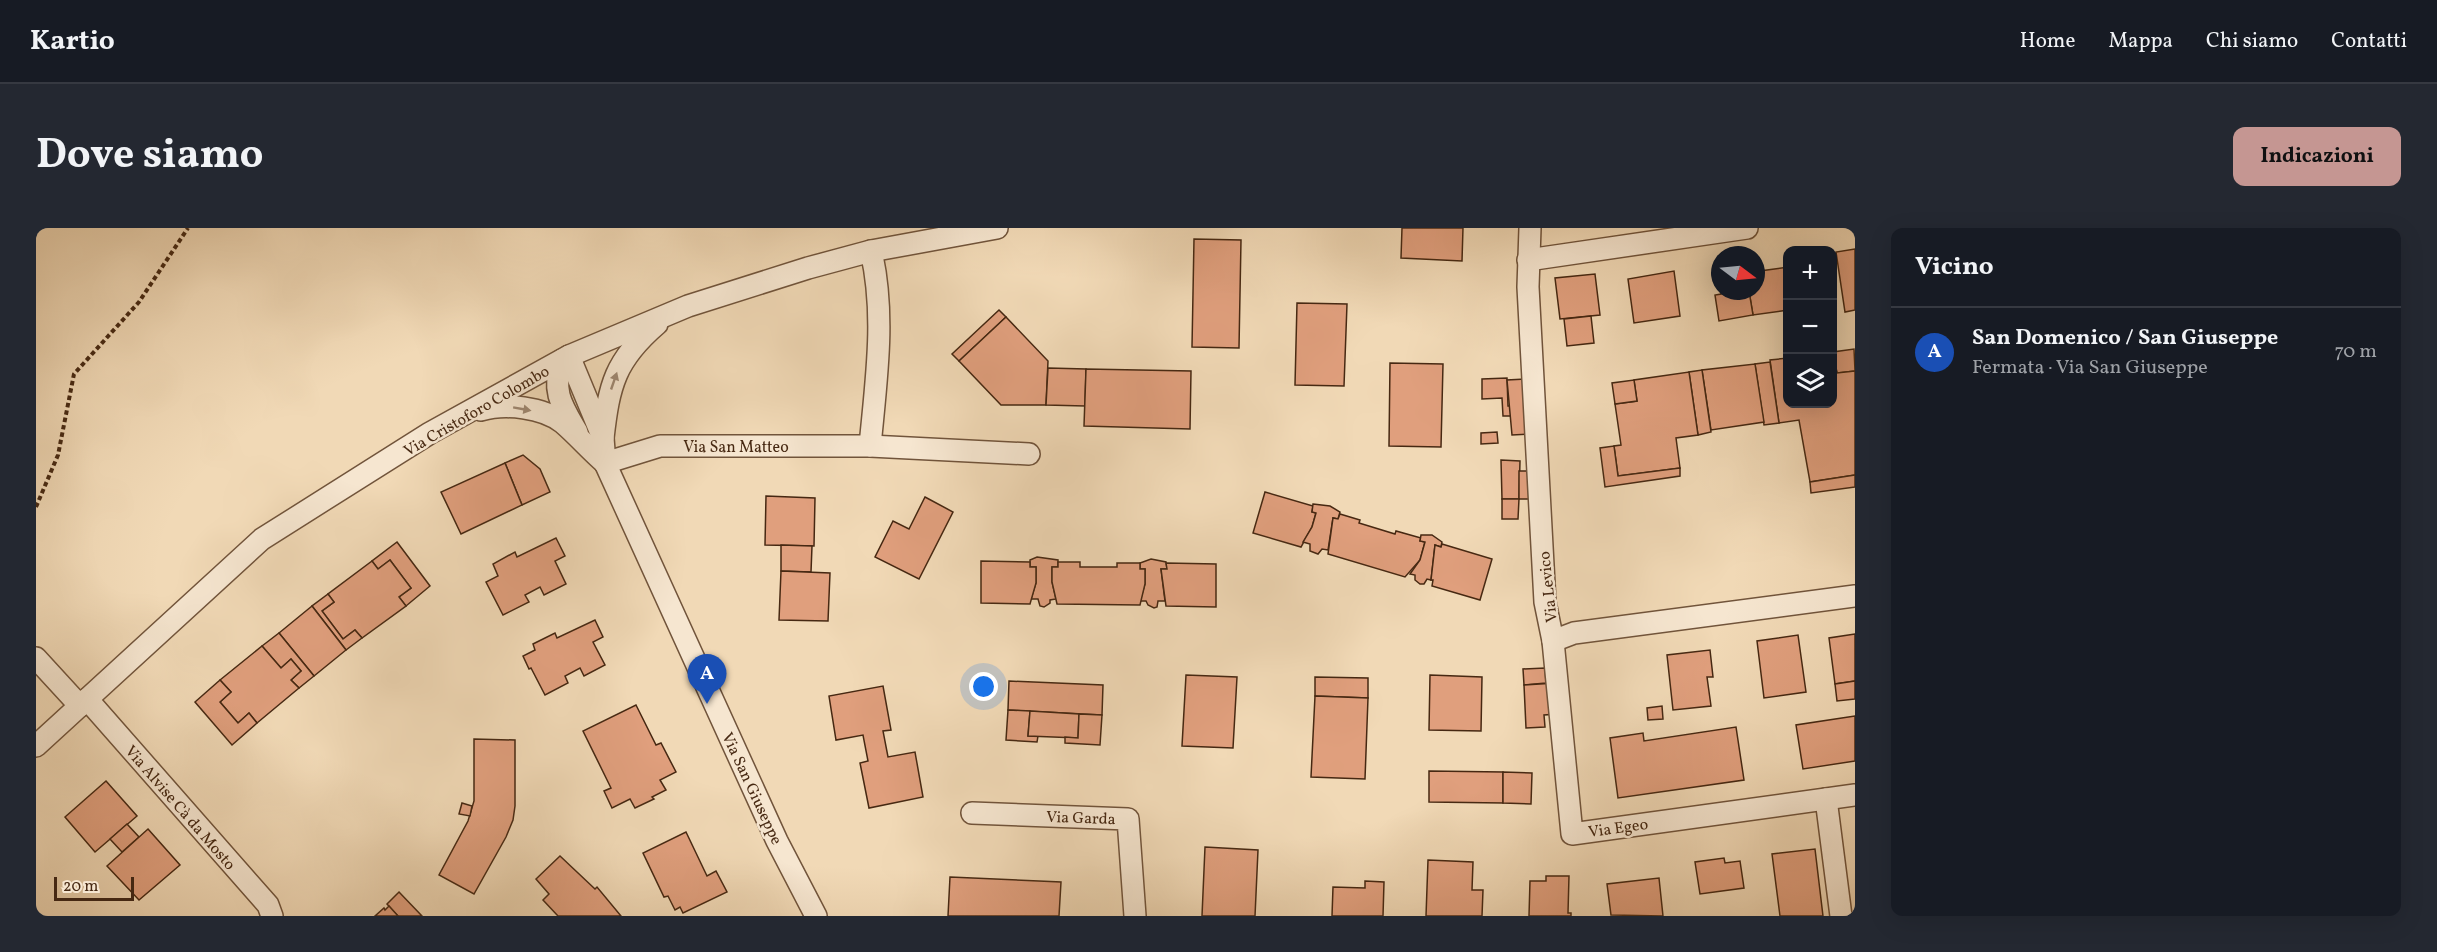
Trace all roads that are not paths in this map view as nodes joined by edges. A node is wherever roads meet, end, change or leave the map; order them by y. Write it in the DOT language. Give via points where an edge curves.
graph roads {
  1 [pos="997,228"];
  2 [pos="1530,228"];
  3 [pos="1747,228"];
  4 [pos="871,250"];
  5 [pos="1528,260"];
  6 [pos="669,314"];
  7 [pos="566,358"];
  8 [pos="465,414"];
  9 [pos="594,442"];
  10 [pos="870,446"];
  11 [pos="1029,454"];
  12 [pos="605,463"];
  13 [pos="1855,596"];
  14 [pos="1553,641"];
  15 [pos="36,658"];
  16 [pos="84,702"];
  17 [pos="36,746"];
  18 [pos="1855,795"];
  19 [pos="1826,799"];
  20 [pos="972,813"];
  21 [pos="272,916"];
  22 [pos="816,916"];
  23 [pos="1135,916"];
  24 [pos="1841,916"];
  1 -- 4 [label="street, Via Cristoforo Colombo"];
  2 -- 5 [label="street, Via Levico"];
  3 -- 5 [label="street"];
  4 -- 6 [label="street, Via Cristoforo Colombo"];
  4 -- 10 [label="street" via="881,321"];
  5 -- 14 [label="street, Via Levico" via="1545,602"];
  6 -- 7 [label="street, Via Cristoforo Colombo"];
  9 -- 6 [label="street, one-way" via="623,358"];
  7 -- 8 [label="street, Via Cristoforo Colombo"];
  7 -- 9 [label="street, Via San Giuseppe"];
  8 -- 9 [label="street, Via San Giuseppe, one-way" via="493,406 541,412"];
  8 -- 16 [label="street, Via Cristoforo Colombo" via="262,539"];
  9 -- 12 [label="street, Via San Giuseppe"];
  10 -- 11 [label="street, Via San Matteo"];
  10 -- 12 [label="street, Via San Matteo" via="660,446"];
  12 -- 22 [label="street, Via San Giuseppe" via="777,842"];
  13 -- 14 [label="street, Via Levico" via="1574,633"];
  14 -- 19 [label="street, Via Egeo" via="1572,834"];
  15 -- 16 [label="street, Via Alvise Cà da Mosto"];
  16 -- 17 [label="street, Via Cristoforo Colombo"];
  16 -- 21 [label="street, Via Alvise Cà da Mosto" via="267,905"];
  18 -- 19 [label="street, Via Egeo"];
  19 -- 24 [label="street"];
  20 -- 23 [label="street, Via Garda" via="1128,819"];
}
